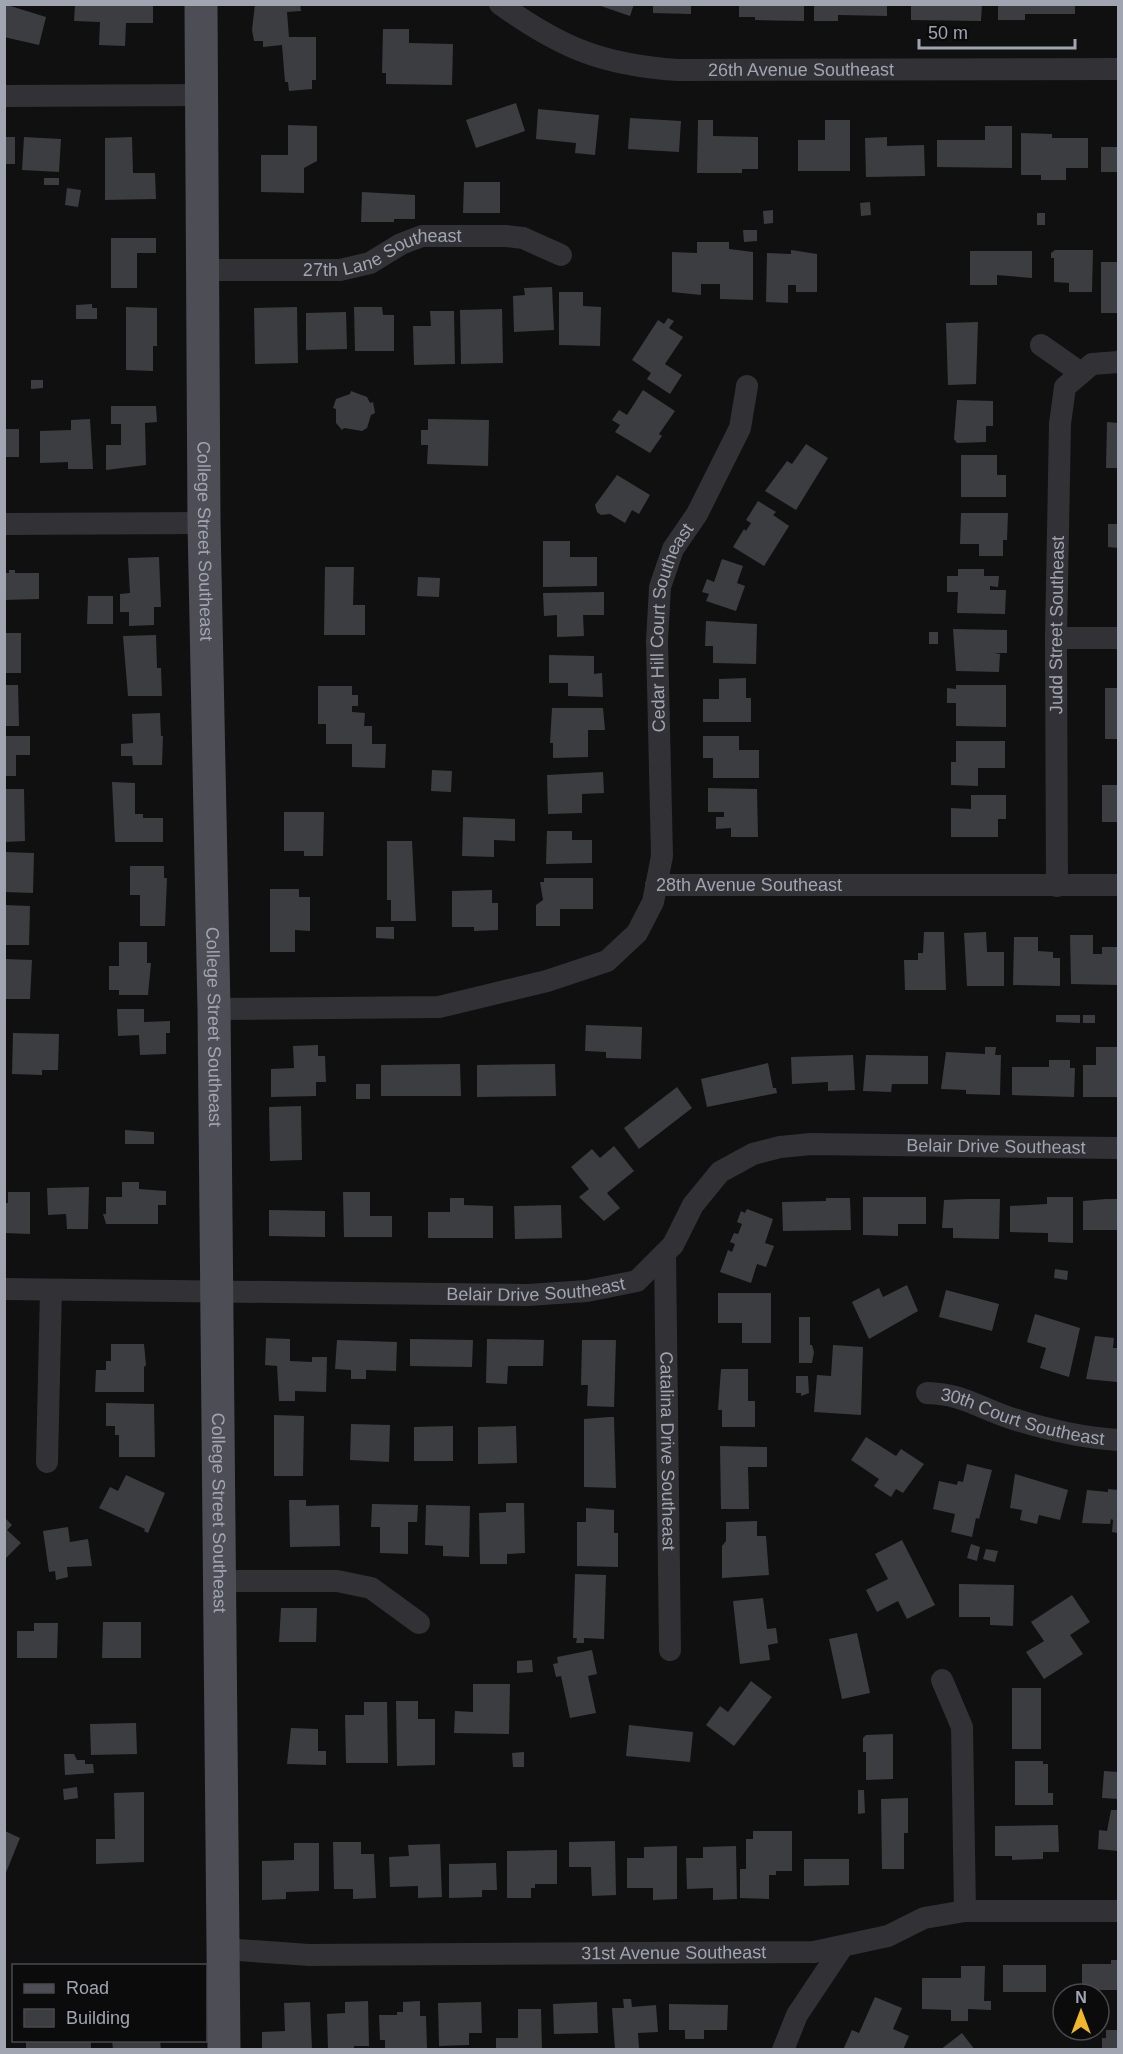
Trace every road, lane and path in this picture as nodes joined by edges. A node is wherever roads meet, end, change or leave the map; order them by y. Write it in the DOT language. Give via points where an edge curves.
graph roads {
  1 [pos="201,4"];
  2 [pos="500,4"];
  3 [pos="1119,69"];
  4 [pos="201,95"];
  5 [pos="4,96"];
  6 [pos="561,255"];
  7 [pos="202,270"];
  8 [pos="1041,345"];
  9 [pos="1119,362"];
  10 [pos="1081,373"];
  11 [pos="747,386"];
  12 [pos="4,524"];
  13 [pos="204,524"];
  14 [pos="1056,638"];
  15 [pos="1119,638"];
  16 [pos="656,885"];
  17 [pos="1119,885"];
  18 [pos="1057,886"];
  19 [pos="214,1010"];
  20 [pos="1119,1148"];
  21 [pos="665,1253"];
  22 [pos="4,1289"];
  23 [pos="51,1290"];
  24 [pos="217,1291"];
  25 [pos="927,1393"];
  26 [pos="1119,1440"];
  27 [pos="47,1462"];
  28 [pos="220,1581"];
  29 [pos="419,1623"];
  30 [pos="670,1650"];
  31 [pos="942,1680"];
  32 [pos="965,1911"];
  33 [pos="1119,1911"];
  34 [pos="843,1946"];
  35 [pos="224,1949"];
  36 [pos="224,2049"];
  37 [pos="783,2049"];
  1 -- 4 [label="main road, College Street Southeast"];
  2 -- 3 [label="street, 26th Avenue Southeast" via="570,48 634,67"];
  4 -- 5 [label="street"];
  4 -- 7 [label="main road, College Street Southeast"];
  6 -- 7 [label="street, 27th Lane Southeast" via="523,238 422,236 370,263 340,270"];
  7 -- 13 [label="main road, College Street Southeast"];
  8 -- 10 [label="street"];
  9 -- 10 [label="street" via="1092,364"];
  10 -- 14 [label="street, Judd Street Southeast" via="1065,387 1060,424"];
  11 -- 16 [label="street, Cedar Hill Court Southeast" via="740,428 697,514 673,549 660,587 657,641 662,856"];
  12 -- 13 [label="street"];
  13 -- 19 [label="main road, College Street Southeast"];
  14 -- 15 [label="street"];
  14 -- 18 [label="street, Judd Street Southeast"];
  16 -- 18 [label="street, 28th Avenue Southeast"];
  16 -- 19 [label="street, 28th Avenue Southeast" via="637,933 607,961 547,981 439,1007"];
  17 -- 18 [label="street, 28th Avenue Southeast"];
  19 -- 24 [label="main road, College Street Southeast"];
  20 -- 21 [label="street, Belair Drive Southeast" via="811,1144 780,1147 753,1154 720,1172 693,1205"];
  21 -- 24 [label="street, Belair Drive Southeast" via="637,1281 588,1291 528,1295"];
  21 -- 30 [label="street, Catalina Drive Southeast"];
  22 -- 23 [label="street, Belair Drive Southeast"];
  23 -- 24 [label="street, Belair Drive Southeast"];
  23 -- 27 [label="street"];
  24 -- 28 [label="main road, College Street Southeast"];
  25 -- 26 [label="street, 30th Court Southeast" via="952,1394 1009,1418 1086,1438"];
  28 -- 29 [label="street" via="337,1581 371,1588"];
  28 -- 35 [label="main road, College Street Southeast"];
  31 -- 32 [label="street" via="962,1727"];
  32 -- 33 [label="street, 31st Avenue Southeast"];
  32 -- 34 [label="street, 31st Avenue Southeast" via="924,1918 888,1936"];
  34 -- 35 [label="street, 31st Avenue Southeast" via="814,1952 756,1954 309,1954"];
  34 -- 37 [label="street" via="797,2015"];
  35 -- 36 [label="main road, College Street Southeast"];
}
